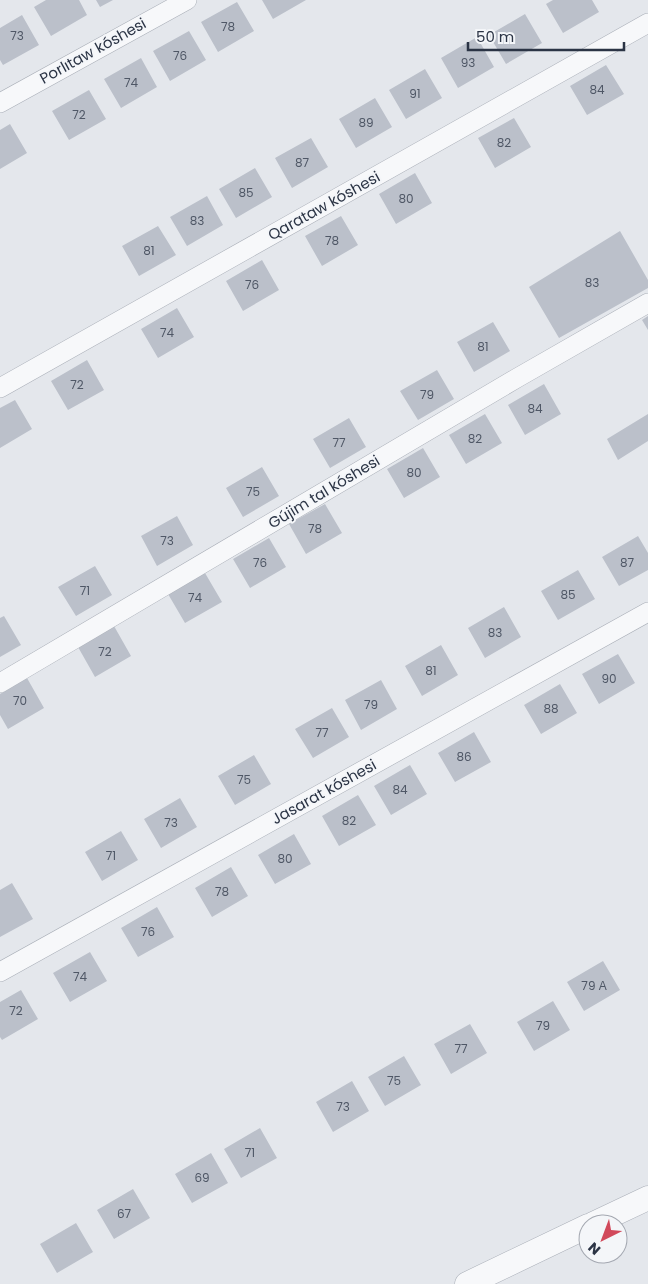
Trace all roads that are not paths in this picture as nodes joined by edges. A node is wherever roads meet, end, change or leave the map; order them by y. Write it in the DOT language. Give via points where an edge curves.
graph roads {
  1 [pos="187,0"];
  2 [pos="648,23"];
  3 [pos="0,103"];
  4 [pos="648,303"];
  5 [pos="0,388"];
  6 [pos="648,612"];
  7 [pos="0,684"];
  8 [pos="0,972"];
  9 [pos="648,1198"];
  10 [pos="614,1214"];
  11 [pos="578,1231"];
  12 [pos="467,1284"];
  1 -- 3 [label="street, Porlıtaw kóshesi"];
  2 -- 5 [label="street, Qarataw kóshesi"];
  4 -- 7 [label="street, Gújim tal kóshesi"];
  6 -- 8 [label="street, Jasarat kóshesi"];
  9 -- 10 [label="street"];
  11 -- 12 [label="street"];
}
